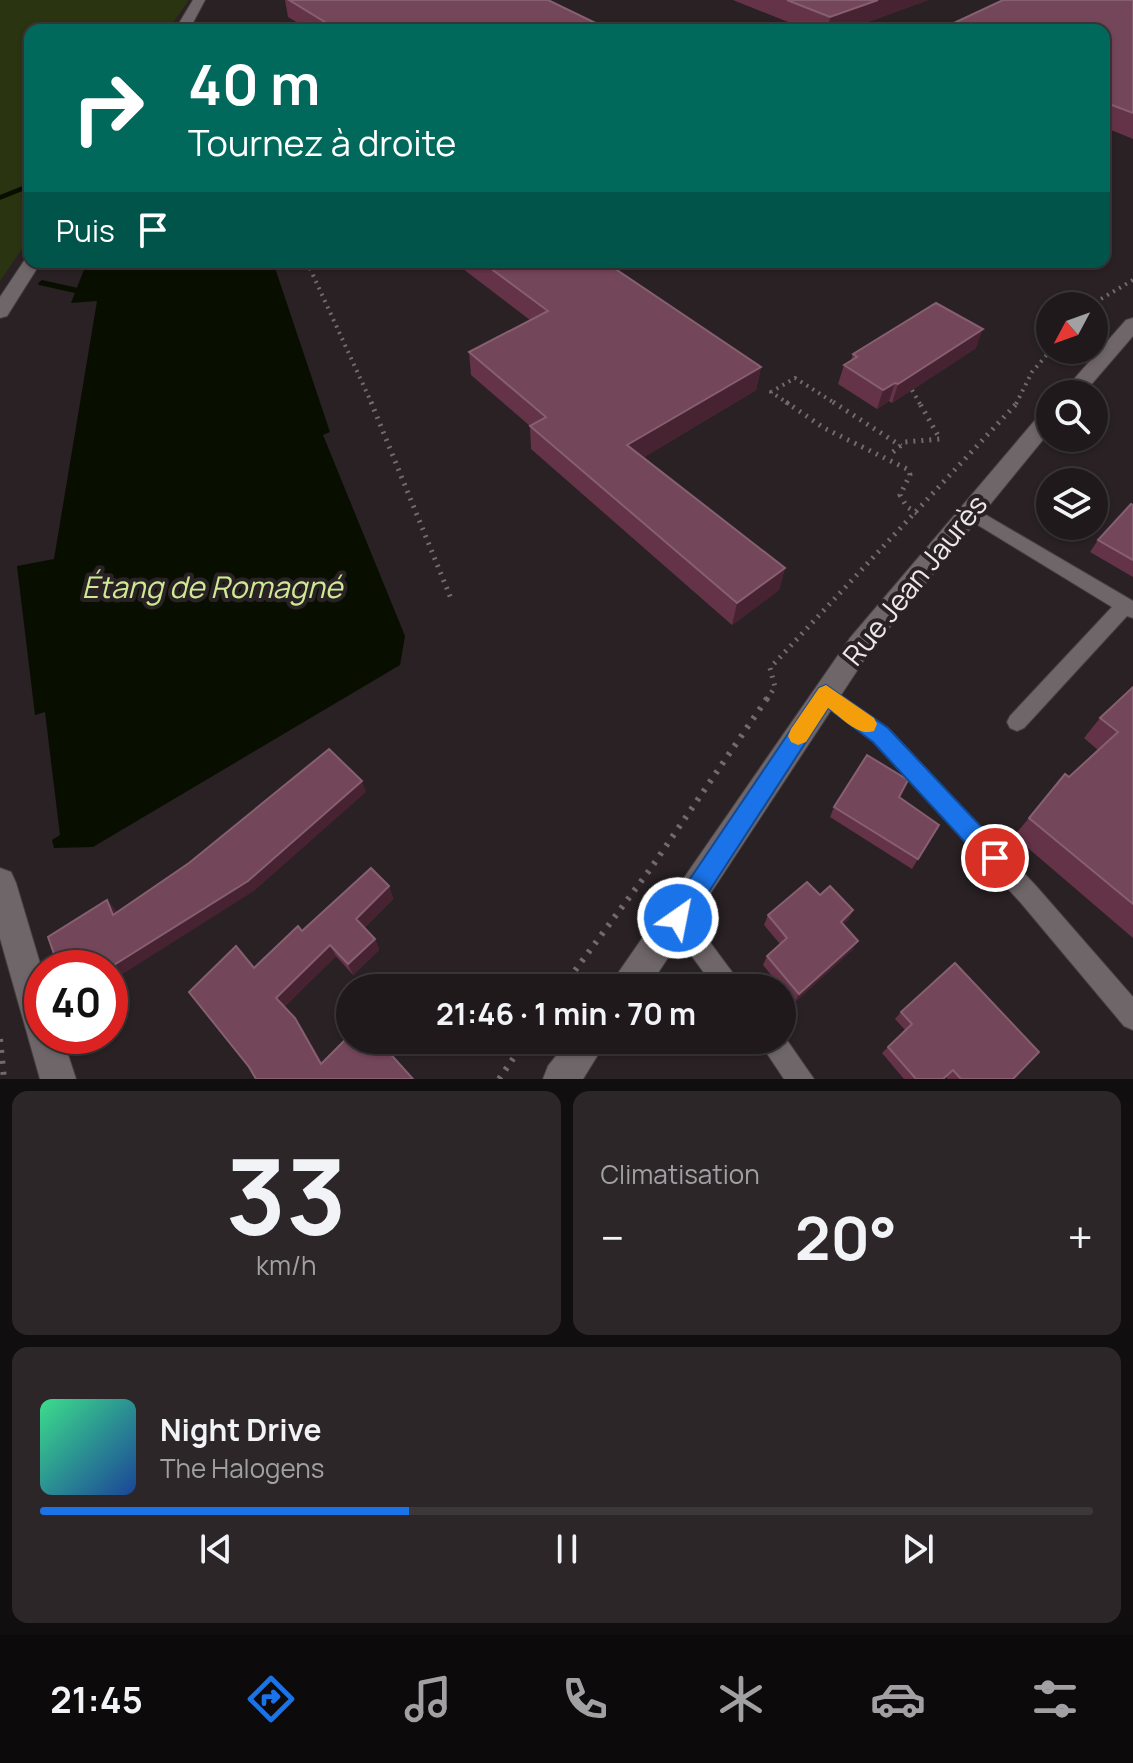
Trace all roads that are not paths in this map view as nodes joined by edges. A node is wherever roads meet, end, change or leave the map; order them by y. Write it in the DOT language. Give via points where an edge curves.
graph roads {
  1 [pos="199,0"];
  2 [pos="185,24"];
  3 [pos="28,268"];
  4 [pos="0,312"];
  5 [pos="1133,324"];
  6 [pos="1083,380"];
  7 [pos="1036,433"];
  8 [pos="969,511"];
  9 [pos="1129,608"];
  10 [pos="826,694"];
  11 [pos="1017,722"];
  12 [pos="0,883"];
  13 [pos="678,918"];
  14 [pos="24,965"];
  15 [pos="638,974"];
  16 [pos="720,974"];
  17 [pos="1133,1017"];
  18 [pos="50,1054"];
  19 [pos="580,1054"];
  20 [pos="782,1054"];
  21 [pos="58,1079"];
  22 [pos="561,1079"];
  23 [pos="801,1079"];
  1 -- 2 [label="street"];
  3 -- 4 [label="street"];
  5 -- 6 [label="street"];
  7 -- 8 [label="street, Rue Jean Jaurès"];
  8 -- 9 [label="lane"];
  8 -- 10 [label="street, Rue Jean Jaurès"];
  9 -- 11 [label="lane"];
  10 -- 13 [label="street, Rue Jean Jaurès"];
  10 -- 17 [label="lane" via="881,735"];
  12 -- 14 [label="street"];
  13 -- 15 [label="street, Rue Jean Jaurès"];
  13 -- 16 [label="lane"];
  18 -- 21 [label="street"];
  19 -- 22 [label="street"];
  20 -- 23 [label="lane"];
}
